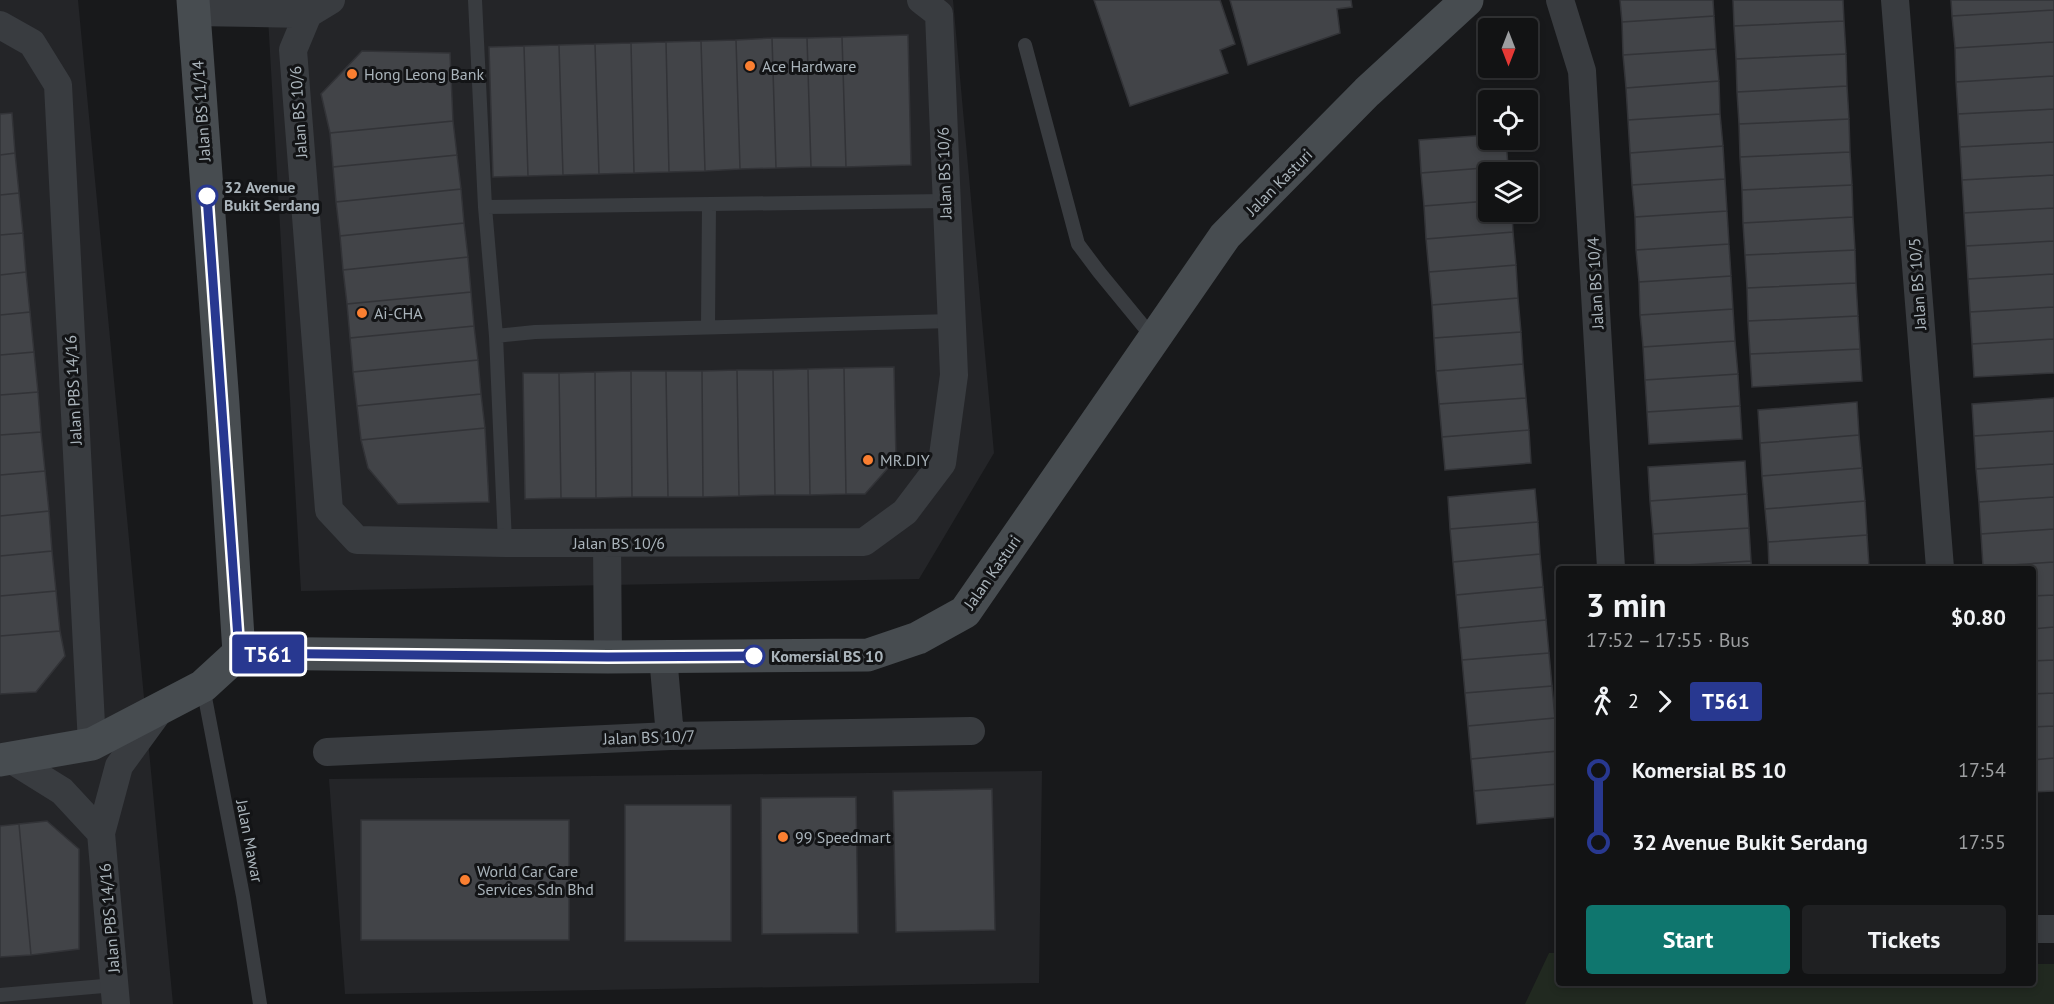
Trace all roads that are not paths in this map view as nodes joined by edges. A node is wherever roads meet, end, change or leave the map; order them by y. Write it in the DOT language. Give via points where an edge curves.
graph roads {
  1 [pos="475,0"];
  2 [pos="921,0"];
  3 [pos="1467,0"];
  4 [pos="1560,0"];
  5 [pos="1895,0"];
  6 [pos="193,6"];
  7 [pos="319,7"];
  8 [pos="0,25"];
  9 [pos="1025,45"];
  10 [pos="945,201"];
  11 [pos="709,205"];
  12 [pos="485,207"];
  13 [pos="952,321"];
  14 [pos="708,327"];
  15 [pos="496,336"];
  16 [pos="1154,339"];
  17 [pos="505,543"];
  18 [pos="607,543"];
  19 [pos="1611,566"];
  20 [pos="1940,566"];
  21 [pos="239,653"];
  22 [pos="663,656"];
  23 [pos="608,657"];
  24 [pos="203,686"];
  25 [pos="162,707"];
  26 [pos="970,731"];
  27 [pos="670,736"];
  28 [pos="92,744"];
  29 [pos="327,752"];
  30 [pos="4,759"];
  31 [pos="101,833"];
  32 [pos="2036,929"];
  33 [pos="2054,929"];
  34 [pos="116,994"];
  35 [pos="0,995"];
  36 [pos="260,1004"];
  1 -- 12 [label="lane"];
  2 -- 10 [label="street, Jalan BS 10/6" via="939,14"];
  3 -- 16 [label="street, Jalan Kasturi" via="1367,92 1225,236"];
  4 -- 19 [label="street, Jalan BS 10/4" via="1582,71"];
  5 -- 20 [label="street, Jalan BS 10/5"];
  6 -- 7 [label="street"];
  6 -- 21 [label="street, Jalan BS 11/14"];
  7 -- 17 [label="street, Jalan BS 10/6" via="294,50 329,510 357,540"];
  8 -- 28 [label="street, Jalan PBS 14/16" via="32,42 58,85"];
  9 -- 16 [label="lane" via="1078,244"];
  10 -- 11 [label="lane"];
  10 -- 13 [label="street, Jalan BS 10/6"];
  11 -- 12 [label="lane"];
  11 -- 14 [label="lane"];
  12 -- 15 [label="lane"];
  13 -- 14 [label="lane"];
  13 -- 18 [label="street, Jalan BS 10/6" via="954,375 942,463 905,512 864,542"];
  14 -- 15 [label="lane"];
  15 -- 17 [label="lane"];
  16 -- 22 [label="street, Jalan Kasturi" via="965,612 918,638 868,655"];
  17 -- 18 [label="street, Jalan BS 10/6"];
  18 -- 23 [label="street"];
  21 -- 23 [label="street, Jalan Kasturi"];
  21 -- 24 [label="street"];
  22 -- 23 [label="street, Jalan Kasturi"];
  22 -- 27 [label="street"];
  24 -- 25 [label="street"];
  24 -- 36 [label="lane, Jalan Mawar"];
  25 -- 28 [label="street"];
  25 -- 31 [label="street" via="119,766"];
  26 -- 27 [label="street, Jalan BS 10/7"];
  27 -- 29 [label="street, Jalan BS 10/7"];
  28 -- 30 [label="street"];
  30 -- 31 [label="street" via="62,791"];
  31 -- 34 [label="street, Jalan PBS 14/16"];
  32 -- 33 [label="street"];
  34 -- 35 [label="lane"];
}
